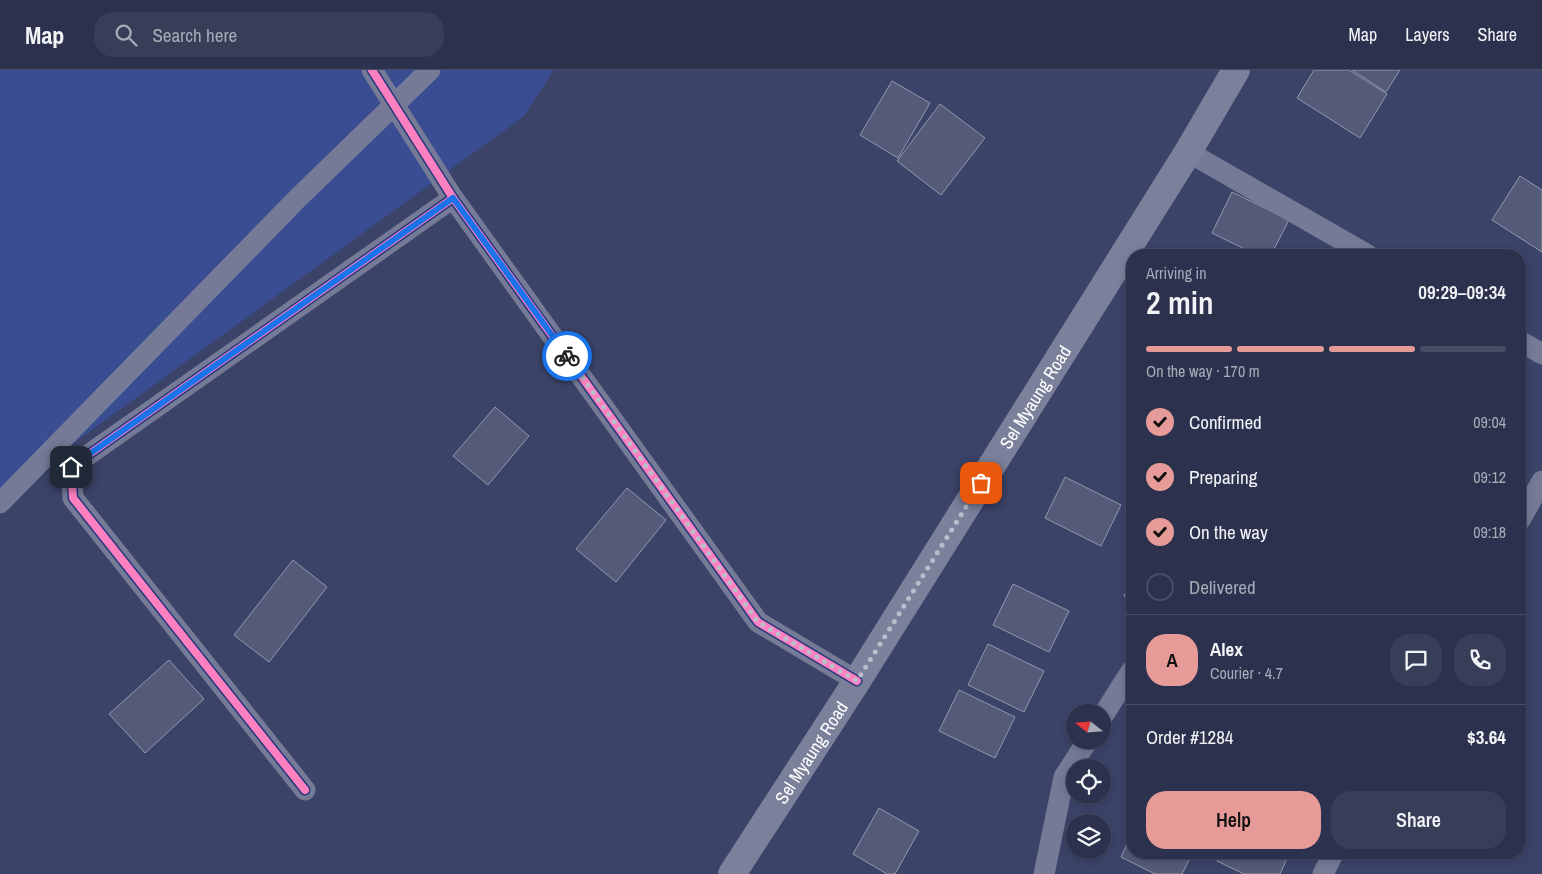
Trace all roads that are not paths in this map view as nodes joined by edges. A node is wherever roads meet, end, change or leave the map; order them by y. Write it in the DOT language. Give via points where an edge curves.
graph roads {
  1 [pos="372,70"];
  2 [pos="430,70"];
  3 [pos="1236,70"];
  4 [pos="394,105"];
  5 [pos="1188,152"];
  6 [pos="453,198"];
  7 [pos="1127,249"];
  8 [pos="1358,249"];
  9 [pos="1126,251"];
  10 [pos="1526,345"];
  11 [pos="1542,354"];
  12 [pos="1542,482"];
  13 [pos="0,503"];
  14 [pos="1526,510"];
  15 [pos="1126,679"];
  16 [pos="857,681"];
  17 [pos="1110,704"];
  18 [pos="1082,749"];
  19 [pos="305,790"];
  20 [pos="1330,859"];
  21 [pos="732,874"];
  22 [pos="1044,874"];
  23 [pos="1323,874"];
  1 -- 4 [label="street"];
  2 -- 4 [label="street"];
  3 -- 5 [label="main road, Sel Myaung Road"];
  4 -- 6 [label="street"];
  4 -- 13 [label="street" via="298,198"];
  5 -- 7 [label="main road, Sel Myaung Road"];
  5 -- 8 [label="street"];
  6 -- 16 [label="street" via="758,622"];
  6 -- 19 [label="street" via="71,467 73,498"];
  9 -- 16 [label="main road, Sel Myaung Road"];
  10 -- 11 [label="street"];
  12 -- 14 [label="street"];
  15 -- 17 [label="street"];
  16 -- 21 [label="main road, Sel Myaung Road"];
  18 -- 22 [label="street" via="1064,777"];
  20 -- 23 [label="street"];
}
